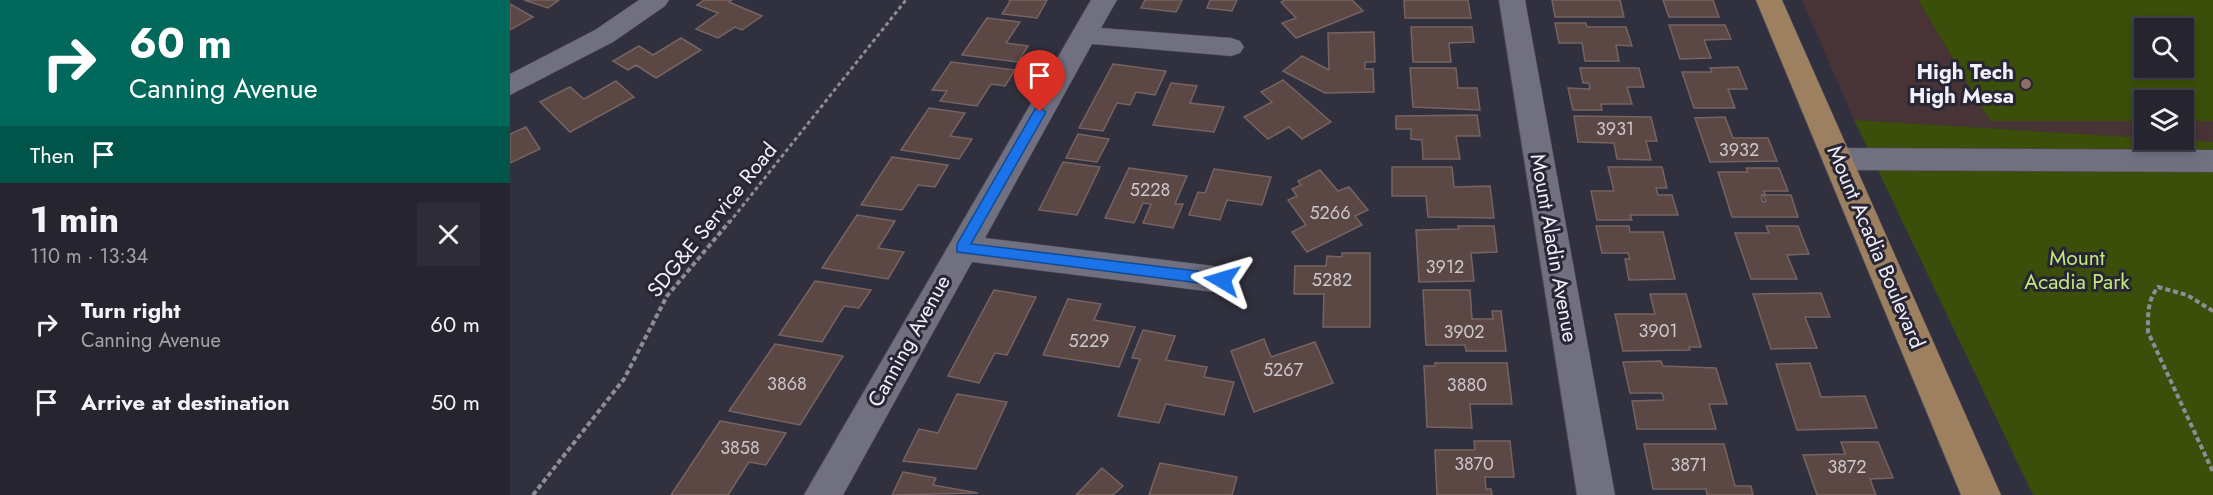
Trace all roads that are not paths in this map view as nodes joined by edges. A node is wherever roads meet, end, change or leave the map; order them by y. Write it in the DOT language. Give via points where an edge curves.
graph roads {
  1 [pos="656,0"];
  2 [pos="1104,0"];
  3 [pos="1512,0"];
  4 [pos="1769,0"];
  5 [pos="1084,34"];
  6 [pos="1231,47"];
  7 [pos="510,86"];
  8 [pos="1839,159"];
  9 [pos="2213,161"];
  10 [pos="962,248"];
  11 [pos="1222,280"];
  12 [pos="823,495"];
  13 [pos="1596,495"];
  14 [pos="1981,495"];
  1 -- 7 [label="street" via="604,36"];
  2 -- 5 [label="street, Canning Avenue"];
  3 -- 13 [label="street, Mount Aladin Avenue"];
  4 -- 8 [label="main road, Mount Acadia Boulevard"];
  5 -- 6 [label="street"];
  5 -- 10 [label="street, Canning Avenue"];
  8 -- 9 [label="street"];
  8 -- 14 [label="main road, Mount Acadia Boulevard"];
  10 -- 11 [label="street"];
  10 -- 12 [label="street, Canning Avenue"];
}
